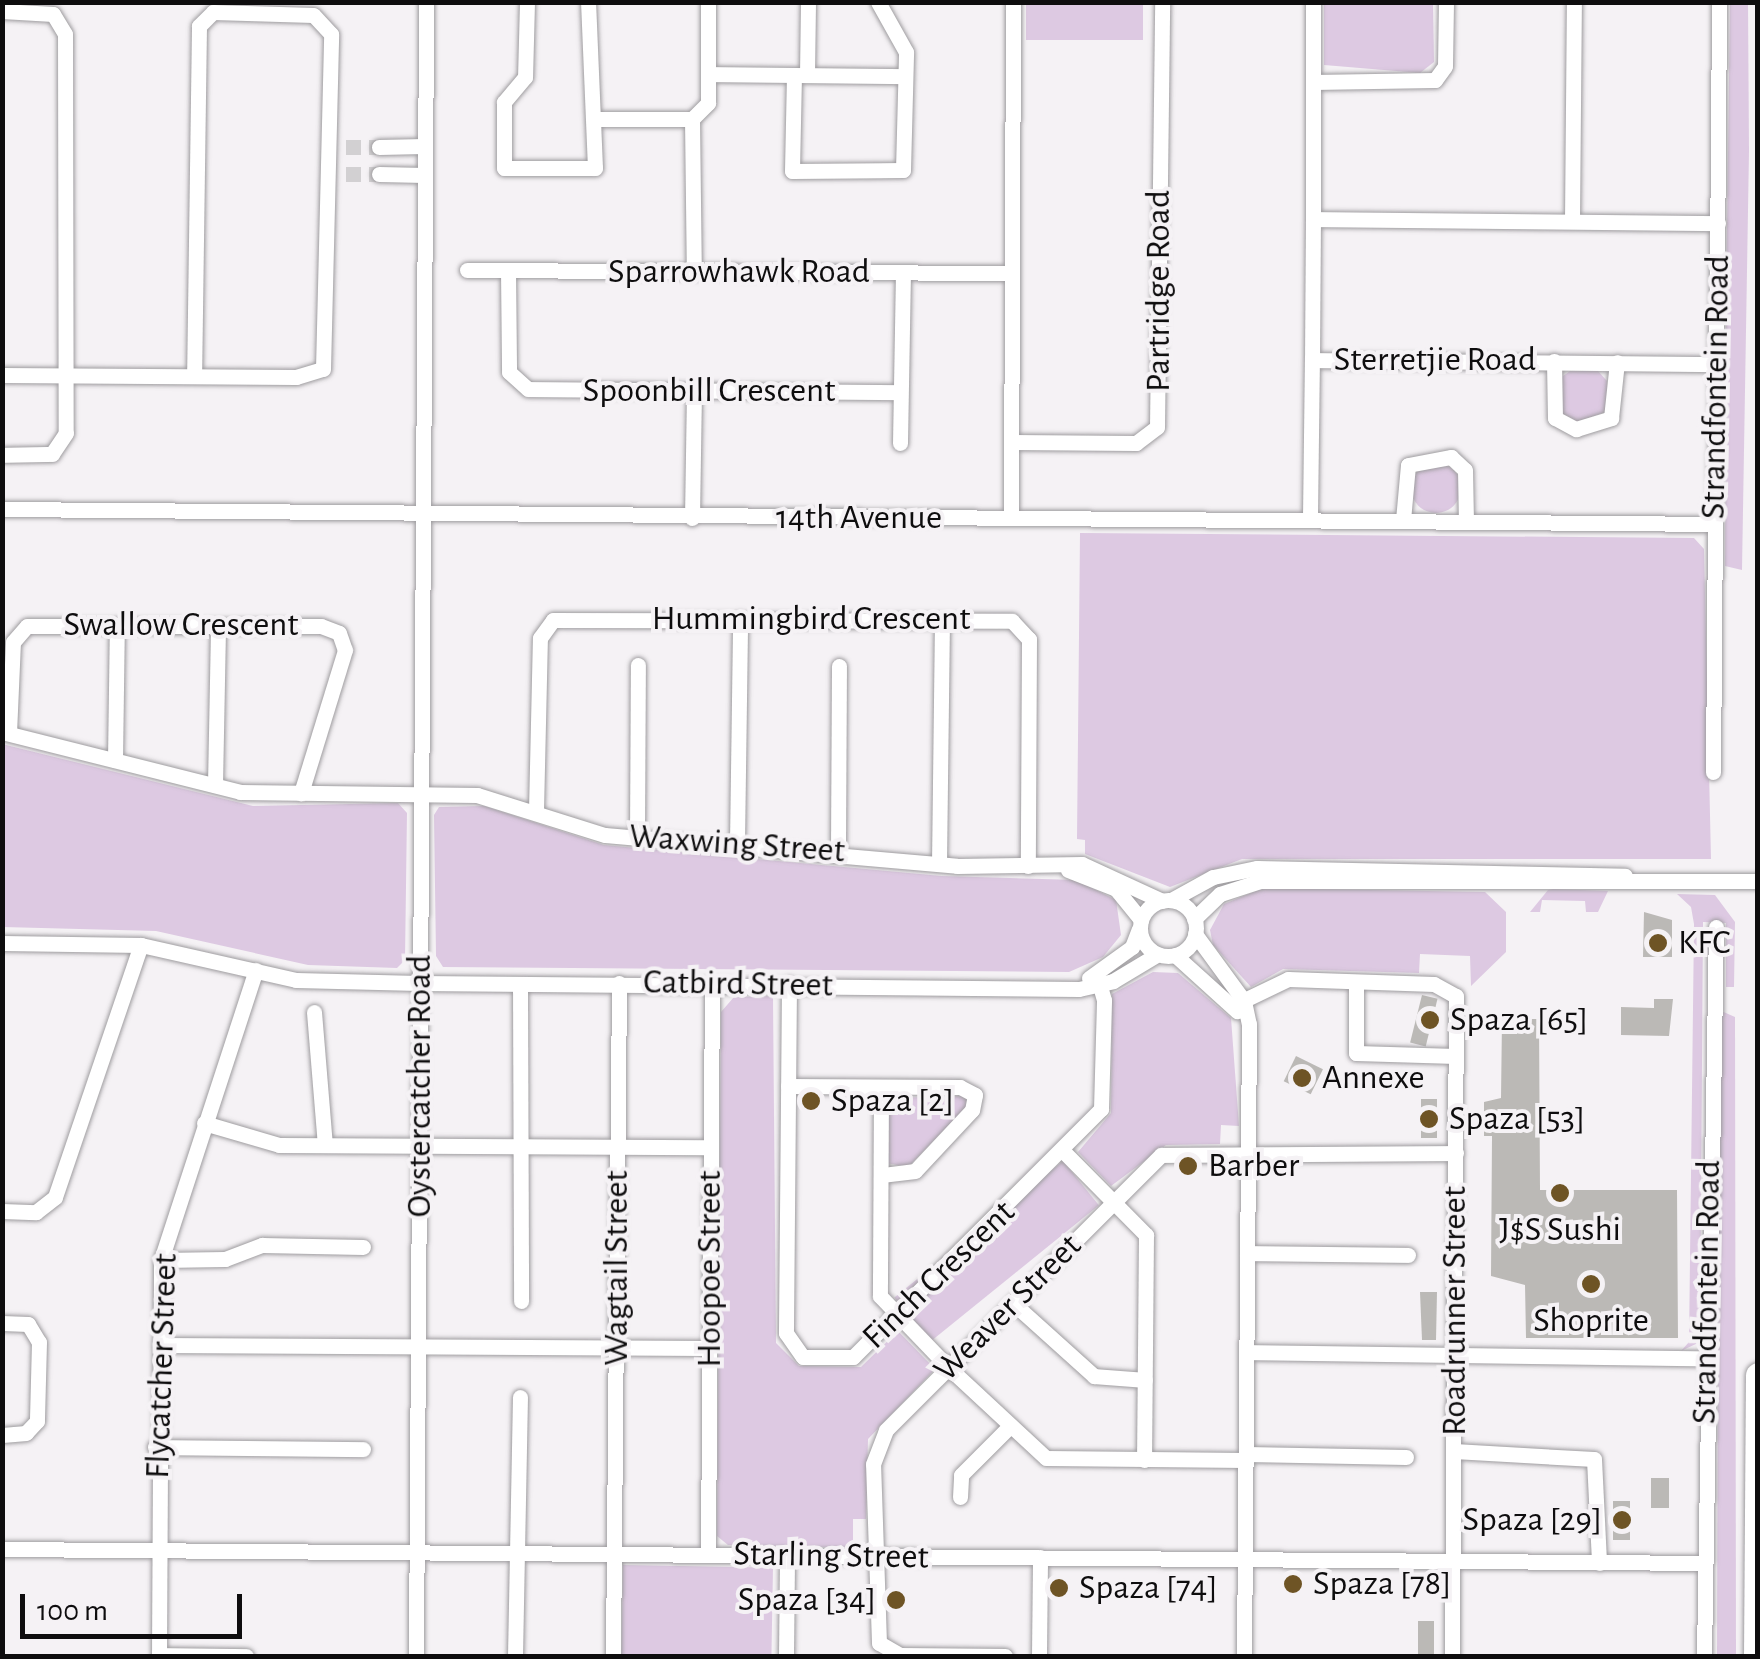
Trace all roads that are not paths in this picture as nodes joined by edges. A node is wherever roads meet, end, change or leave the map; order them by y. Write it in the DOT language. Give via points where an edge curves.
graph roads {
  1 [pos="426,2"];
  2 [pos="528,2"];
  3 [pos="588,2"];
  4 [pos="708,2"];
  5 [pos="808,2"];
  6 [pos="878,2"];
  7 [pos="1014,2"];
  8 [pos="1162,2"];
  9 [pos="1314,2"];
  10 [pos="1446,2"];
  11 [pos="1574,2"];
  12 [pos="1719,2"];
  13 [pos="2,11"];
  14 [pos="709,74"];
  15 [pos="800,75"];
  16 [pos="905,76"];
  17 [pos="1313,82"];
  18 [pos="598,119"];
  19 [pos="692,120"];
  20 [pos="424,146"];
  21 [pos="379,147"];
  22 [pos="379,174"];
  23 [pos="424,174"];
  24 [pos="1313,219"];
  25 [pos="1572,222"];
  26 [pos="1718,224"];
  27 [pos="467,270"];
  28 [pos="508,270"];
  29 [pos="694,272"];
  30 [pos="902,273"];
  31 [pos="1012,273"];
  32 [pos="1312,360"];
  33 [pos="1554,361"];
  34 [pos="1617,362"];
  35 [pos="1715,364"];
  36 [pos="2,374"];
  37 [pos="65,375"];
  38 [pos="194,375"];
  39 [pos="900,392"];
  40 [pos="694,394"];
  41 [pos="1012,442"];
  42 [pos="900,443"];
  43 [pos="2,455"];
  44 [pos="2,509"];
  45 [pos="420,515"];
  46 [pos="692,518"];
  47 [pos="1011,518"];
  48 [pos="1310,518"];
  49 [pos="1403,520"];
  50 [pos="1466,521"];
  51 [pos="1714,524"];
  52 [pos="740,619"];
  53 [pos="942,621"];
  54 [pos="117,625"];
  55 [pos="218,626"];
  56 [pos="638,665"];
  57 [pos="839,666"];
  58 [pos="6,733"];
  59 [pos="114,760"];
  60 [pos="1713,772"];
  61 [pos="215,785"];
  62 [pos="301,792"];
  63 [pos="421,794"];
  64 [pos="536,811"];
  65 [pos="637,837"];
  66 [pos="738,843"];
  67 [pos="838,851"];
  68 [pos="939,864"];
  69 [pos="1028,866"];
  70 [pos="1060,868"];
  71 [pos="1758,881"];
  72 [pos="1664,882"];
  73 [pos="1166,900"];
  74 [pos="1140,924"];
  75 [pos="1195,926"];
  76 [pos="1716,927"];
  77 [pos="3,944"];
  78 [pos="141,944"];
  79 [pos="1166,955"];
  80 [pos="2,963"];
  81 [pos="256,970"];
  82 [pos="1098,980"];
  83 [pos="1356,982"];
  84 [pos="420,983"];
  85 [pos="619,983"];
  86 [pos="520,984"];
  87 [pos="712,984"];
  88 [pos="789,984"];
  89 [pos="1239,1003"];
  90 [pos="314,1012"];
  91 [pos="1456,1056"];
  92 [pos="788,1086"];
  93 [pos="881,1088"];
  94 [pos="204,1123"];
  95 [pos="325,1145"];
  96 [pos="420,1146"];
  97 [pos="520,1146"];
  98 [pos="618,1147"];
  99 [pos="711,1147"];
  100 [pos="1064,1152"];
  101 [pos="1248,1152"];
  102 [pos="1456,1153"];
  103 [pos="881,1175"];
  104 [pos="1114,1203"];
  105 [pos="2,1211"];
  106 [pos="363,1247"];
  107 [pos="1247,1252"];
  108 [pos="1408,1255"];
  109 [pos="161,1260"];
  110 [pos="520,1300"];
  111 [pos="1014,1304"];
  112 [pos="899,1316"];
  113 [pos="2,1323"];
  114 [pos="160,1345"];
  115 [pos="418,1347"];
  116 [pos="616,1347"];
  117 [pos="710,1348"];
  118 [pos="1247,1352"];
  119 [pos="1454,1355"];
  120 [pos="1705,1358"];
  121 [pos="949,1368"];
  122 [pos="1758,1375"];
  123 [pos="1145,1380"];
  124 [pos="520,1397"];
  125 [pos="1009,1427"];
  126 [pos="2,1435"];
  127 [pos="155,1447"];
  128 [pos="364,1449"];
  129 [pos="1454,1452"];
  130 [pos="1246,1457"];
  131 [pos="1406,1457"];
  132 [pos="1144,1460"];
  133 [pos="960,1496"];
  134 [pos="2,1550"];
  135 [pos="161,1552"];
  136 [pos="416,1552"];
  137 [pos="516,1554"];
  138 [pos="614,1554"];
  139 [pos="708,1554"];
  140 [pos="786,1555"];
  141 [pos="1040,1557"];
  142 [pos="877,1558"];
  143 [pos="1246,1558"];
  144 [pos="1453,1560"];
  145 [pos="1703,1562"];
  146 [pos="1600,1563"];
  147 [pos="159,1656"];
  148 [pos="246,1656"];
  149 [pos="416,1656"];
  150 [pos="515,1656"];
  151 [pos="613,1656"];
  152 [pos="786,1656"];
  153 [pos="1005,1656"];
  154 [pos="1039,1656"];
  155 [pos="1244,1656"];
  156 [pos="1452,1656"];
  157 [pos="1704,1656"];
  158 [pos="1756,1656"];
  1 -- 20 [label="street, Oystercatcher Road"];
  2 -- 18 [label="street" via="525,77 506,98 504,168 595,168"];
  3 -- 18 [label="street"];
  4 -- 14 [label="street"];
  5 -- 15 [label="street"];
  6 -- 16 [label="street" via="904,46"];
  7 -- 31 [label="street"];
  8 -- 41 [label="street, Partridge Road" via="1157,427 1136,444"];
  9 -- 17 [label="street"];
  10 -- 17 [label="street" via="1445,66 1435,80"];
  11 -- 25 [label="street"];
  12 -- 26 [label="street, Strandfontein Road"];
  13 -- 37 [label="street" via="53,14 65,34"];
  14 -- 15 [label="street"];
  14 -- 19 [label="street" via="708,104"];
  15 -- 16 [label="street"];
  15 -- 16 [label="street" via="792,171 902,172"];
  17 -- 24 [label="street"];
  18 -- 19 [label="street"];
  19 -- 29 [label="street"];
  20 -- 21 [label="street"];
  20 -- 23 [label="street, Oystercatcher Road"];
  22 -- 23 [label="street"];
  23 -- 45 [label="street, Oystercatcher Road"];
  24 -- 25 [label="street"];
  24 -- 32 [label="street"];
  25 -- 26 [label="street"];
  26 -- 35 [label="street, Strandfontein Road"];
  27 -- 28 [label="street, Sparrowhawk Road"];
  28 -- 29 [label="street, Sparrowhawk Road"];
  28 -- 40 [label="street, Spoonbill Crescent" via="508,363 516,384"];
  29 -- 30 [label="street, Sparrowhawk Road"];
  30 -- 31 [label="street, Sparrowhawk Road"];
  30 -- 39 [label="street"];
  31 -- 41 [label="street"];
  32 -- 33 [label="street, Sterretjie Road"];
  32 -- 48 [label="street, Sterretjie Road"];
  33 -- 34 [label="street, Sterretjie Road"];
  33 -- 34 [label="street" via="1555,418 1576,429 1611,418"];
  34 -- 35 [label="street, Sterretjie Road"];
  35 -- 51 [label="street, Strandfontein Road"];
  36 -- 37 [label="street"];
  37 -- 38 [label="street"];
  37 -- 43 [label="street" via="62,447"];
  38 -- 38 [label="street" via="296,377 323,369 338,147 331,34 322,18 221,12 203,19"];
  39 -- 40 [label="street, Spoonbill Crescent"];
  39 -- 42 [label="street"];
  40 -- 46 [label="street"];
  41 -- 47 [label="street"];
  44 -- 45 [label="street, 14th Avenue"];
  45 -- 46 [label="street, 14th Avenue"];
  45 -- 63 [label="street, Oystercatcher Road"];
  46 -- 47 [label="street, 14th Avenue"];
  47 -- 48 [label="street, 14th Avenue"];
  48 -- 49 [label="street, 14th Avenue"];
  49 -- 50 [label="street, 14th Avenue"];
  49 -- 50 [label="street" via="1408,464 1451,457 1464,465"];
  50 -- 51 [label="street, 14th Avenue"];
  51 -- 60 [label="street, Strandfontein Road"];
  52 -- 53 [label="street, Hummingbird Crescent"];
  52 -- 64 [label="street, Hummingbird Crescent" via="562,618 546,625"];
  52 -- 66 [label="street"];
  53 -- 68 [label="street"];
  53 -- 69 [label="street, Hummingbird Crescent" via="1012,621 1028,634"];
  54 -- 55 [label="street, Swallow Crescent"];
  54 -- 58 [label="street, Swallow Crescent" via="21,630 13,642"];
  54 -- 59 [label="street"];
  55 -- 61 [label="street"];
  55 -- 62 [label="street, Swallow Crescent" via="321,626 342,638"];
  56 -- 65 [label="street"];
  57 -- 67 [label="street"];
  58 -- 59 [label="street, Waxwing Street"];
  59 -- 61 [label="street, Waxwing Street"];
  61 -- 62 [label="street, Waxwing Street"];
  62 -- 63 [label="street, Waxwing Street"];
  63 -- 64 [label="street, Waxwing Street" via="477,795"];
  63 -- 84 [label="street, Oystercatcher Road"];
  64 -- 65 [label="street, Waxwing Street" via="592,832"];
  65 -- 66 [label="street, Waxwing Street"];
  66 -- 67 [label="street, Waxwing Street"];
  67 -- 68 [label="street, Waxwing Street"];
  68 -- 69 [label="street, Waxwing Street"];
  69 -- 70 [label="street, Waxwing Street"];
  70 -- 73 [label="street, Waxwing Street" via="1109,870"];
  70 -- 74 [label="street, Waxwing Street" via="1116,889"];
  71 -- 72 [label="street"];
  72 -- 73 [label="street, Catbird Street" via="1575,870 1257,868 1213,878"];
  72 -- 75 [label="street, Catbird Street" via="1260,881 1220,894"];
  73 -- 74 [label="street, Catbird Street"];
  73 -- 75 [label="street, Waxwing Street"];
  74 -- 79 [label="street, Waxwing Street"];
  74 -- 82 [label="street, Catbird Street" via="1132,947"];
  75 -- 79 [label="street, Catbird Street"];
  75 -- 89 [label="street, Waxwing Street"];
  76 -- 120 [label="street, Strandfontein Road"];
  77 -- 78 [label="street, Catbird Street"];
  77 -- 80 [label="street"];
  78 -- 81 [label="street, Catbird Street"];
  78 -- 105 [label="street" via="55,1197 36,1212"];
  79 -- 82 [label="street, Catbird Street"];
  79 -- 89 [label="street, Waxwing Street"];
  81 -- 84 [label="street, Catbird Street" via="314,982"];
  81 -- 94 [label="street, Flycatcher Street"];
  82 -- 88 [label="street, Catbird Street" via="1057,989"];
  82 -- 100 [label="street, Finch Crescent" via="1104,1100"];
  83 -- 89 [label="street, Roadrunner Street" via="1282,980"];
  83 -- 91 [label="street, Roadrunner Street" via="1451,990"];
  83 -- 91 [label="street" via="1356,1053"];
  84 -- 86 [label="street, Catbird Street"];
  84 -- 96 [label="street, Oystercatcher Road"];
  85 -- 86 [label="street, Catbird Street"];
  85 -- 87 [label="street, Catbird Street"];
  85 -- 98 [label="street, Wagtail Street"];
  86 -- 97 [label="street"];
  87 -- 88 [label="street, Catbird Street"];
  87 -- 99 [label="street, Hoopoe Street"];
  88 -- 92 [label="street, Finch Crescent"];
  89 -- 101 [label="street" via="1248,1032"];
  90 -- 95 [label="street"];
  91 -- 102 [label="street, Roadrunner Street"];
  92 -- 93 [label="street"];
  92 -- 112 [label="street, Finch Crescent" via="789,1345 803,1357 852,1357"];
  93 -- 103 [label="street"];
  93 -- 103 [label="street" via="960,1087 977,1102 915,1171"];
  94 -- 95 [label="street" via="278,1145"];
  94 -- 109 [label="street, Flycatcher Street"];
  95 -- 96 [label="street"];
  96 -- 97 [label="street"];
  96 -- 115 [label="street, Oystercatcher Road"];
  97 -- 98 [label="street"];
  97 -- 110 [label="street"];
  98 -- 99 [label="street"];
  98 -- 116 [label="street, Wagtail Street"];
  99 -- 117 [label="street, Hoopoe Street"];
  100 -- 104 [label="street"];
  100 -- 112 [label="street, Finch Crescent"];
  101 -- 102 [label="street, Weaver Street"];
  101 -- 104 [label="street, Weaver Street" via="1162,1155"];
  101 -- 107 [label="street"];
  102 -- 119 [label="street, Roadrunner Street"];
  103 -- 112 [label="street" via="879,1290"];
  104 -- 111 [label="street, Weaver Street"];
  104 -- 123 [label="street" via="1146,1236"];
  106 -- 109 [label="street" via="262,1245 225,1259"];
  107 -- 108 [label="street"];
  107 -- 118 [label="street"];
  109 -- 114 [label="street, Flycatcher Street"];
  111 -- 121 [label="street, Weaver Street"];
  111 -- 123 [label="street" via="1094,1376"];
  112 -- 121 [label="street"];
  113 -- 126 [label="street" via="28,1324 39,1342 37,1421 26,1434"];
  114 -- 115 [label="street"];
  114 -- 127 [label="street, Flycatcher Street"];
  115 -- 116 [label="street"];
  115 -- 136 [label="street, Oystercatcher Road"];
  116 -- 117 [label="street"];
  116 -- 138 [label="street, Wagtail Street"];
  117 -- 139 [label="street, Hoopoe Street"];
  118 -- 119 [label="street"];
  118 -- 130 [label="street"];
  119 -- 120 [label="street"];
  119 -- 129 [label="street, Roadrunner Street"];
  120 -- 145 [label="street, Strandfontein Road"];
  121 -- 125 [label="street"];
  121 -- 142 [label="street, Weaver Street" via="877,1443"];
  122 -- 158 [label="main road, Strandfontein Road"];
  123 -- 132 [label="street"];
  124 -- 137 [label="street"];
  125 -- 132 [label="street" via="1046,1458"];
  125 -- 133 [label="street" via="961,1475"];
  127 -- 128 [label="street"];
  127 -- 135 [label="street, Flycatcher Street"];
  129 -- 144 [label="street, Roadrunner Street"];
  129 -- 146 [label="street" via="1594,1459"];
  130 -- 131 [label="street"];
  130 -- 132 [label="street"];
  130 -- 143 [label="street"];
  134 -- 135 [label="street, Starling Street"];
  135 -- 136 [label="street, Starling Street"];
  135 -- 147 [label="street, Flycatcher Street"];
  136 -- 137 [label="street, Starling Street"];
  136 -- 149 [label="street, Oystercatcher Road"];
  137 -- 138 [label="street, Starling Street"];
  137 -- 150 [label="street"];
  138 -- 139 [label="street, Starling Street"];
  138 -- 151 [label="street, Wagtail Street"];
  139 -- 140 [label="street, Starling Street"];
  140 -- 142 [label="street, Starling Street"];
  140 -- 152 [label="street"];
  141 -- 142 [label="street, Starling Street"];
  141 -- 143 [label="street, Starling Street"];
  141 -- 154 [label="street"];
  142 -- 153 [label="street, Weaver Street" via="883,1648"];
  143 -- 144 [label="street, Starling Street"];
  143 -- 155 [label="street"];
  144 -- 146 [label="street, Starling Street"];
  144 -- 156 [label="street, Roadrunner Street"];
  145 -- 146 [label="street, Starling Street"];
  145 -- 157 [label="street, Strandfontein Road"];
  147 -- 148 [label="street"];
}
